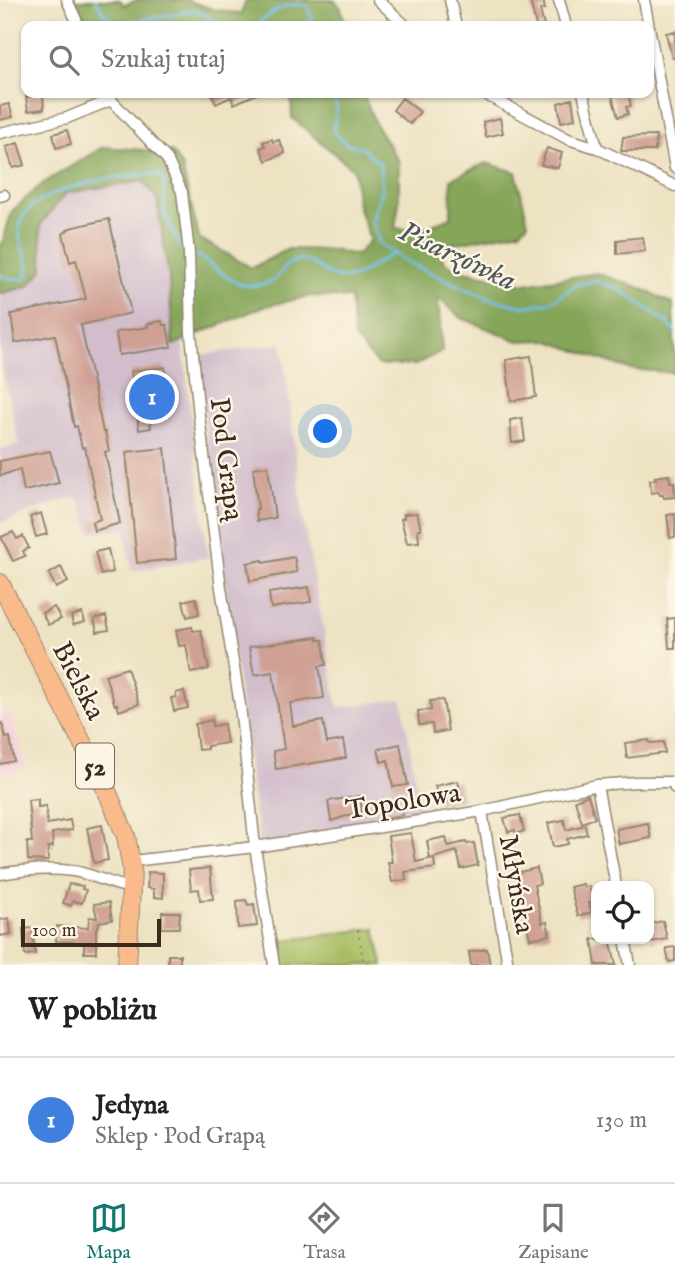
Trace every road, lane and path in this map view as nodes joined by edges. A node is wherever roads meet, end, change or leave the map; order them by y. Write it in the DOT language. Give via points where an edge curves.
graph roads {
  1 [pos="67,0"];
  2 [pos="378,0"];
  3 [pos="450,0"];
  4 [pos="559,0"];
  5 [pos="644,0"];
  6 [pos="77,21"];
  7 [pos="400,21"];
  8 [pos="455,21"];
  9 [pos="565,21"];
  10 [pos="648,21"];
  11 [pos="654,54"];
  12 [pos="105,98"];
  13 [pos="111,98"];
  14 [pos="492,98"];
  15 [pos="584,98"];
  16 [pos="0,132"];
  17 [pos="597,148"];
  18 [pos="675,168"];
  19 [pos="675,186"];
  20 [pos="0,583"];
  21 [pos="597,785"];
  22 [pos="675,788"];
  23 [pos="482,811"];
  24 [pos="255,847"];
  25 [pos="132,861"];
  26 [pos="0,874"];
  27 [pos="615,881"];
  28 [pos="132,888"];
  29 [pos="358,930"];
  30 [pos="626,944"];
  31 [pos="127,965"];
  32 [pos="274,965"];
  33 [pos="364,965"];
  34 [pos="508,965"];
  35 [pos="631,965"];
  1 -- 6 [label="street"];
  2 -- 7 [label="street"];
  3 -- 8 [label="street"];
  4 -- 9 [label="street"];
  5 -- 10 [label="street"];
  11 -- 18 [label="street"];
  12 -- 16 [label="street" via="66,118"];
  13 -- 24 [label="street, Pod Grapą" via="167,159 182,192 199,416"];
  14 -- 17 [label="street" via="568,139"];
  15 -- 17 [label="street"];
  17 -- 19 [label="street"];
  20 -- 25 [label="main road, Bielska / 52" via="111,799"];
  21 -- 22 [label="street, Topolowa" via="674,782"];
  21 -- 23 [label="street, Topolowa"];
  21 -- 27 [label="street"];
  23 -- 24 [label="street, Topolowa"];
  23 -- 34 [label="street, Młyńska"];
  24 -- 25 [label="street, Topolowa"];
  24 -- 32 [label="street, Pod Grapą"];
  25 -- 28 [label="main road, Bielska / 52"];
  26 -- 28 [label="street" via="74,871"];
  28 -- 31 [label="main road, Bielska / 52"];
  29 -- 33 [label="path"];
  30 -- 35 [label="street"];
}
